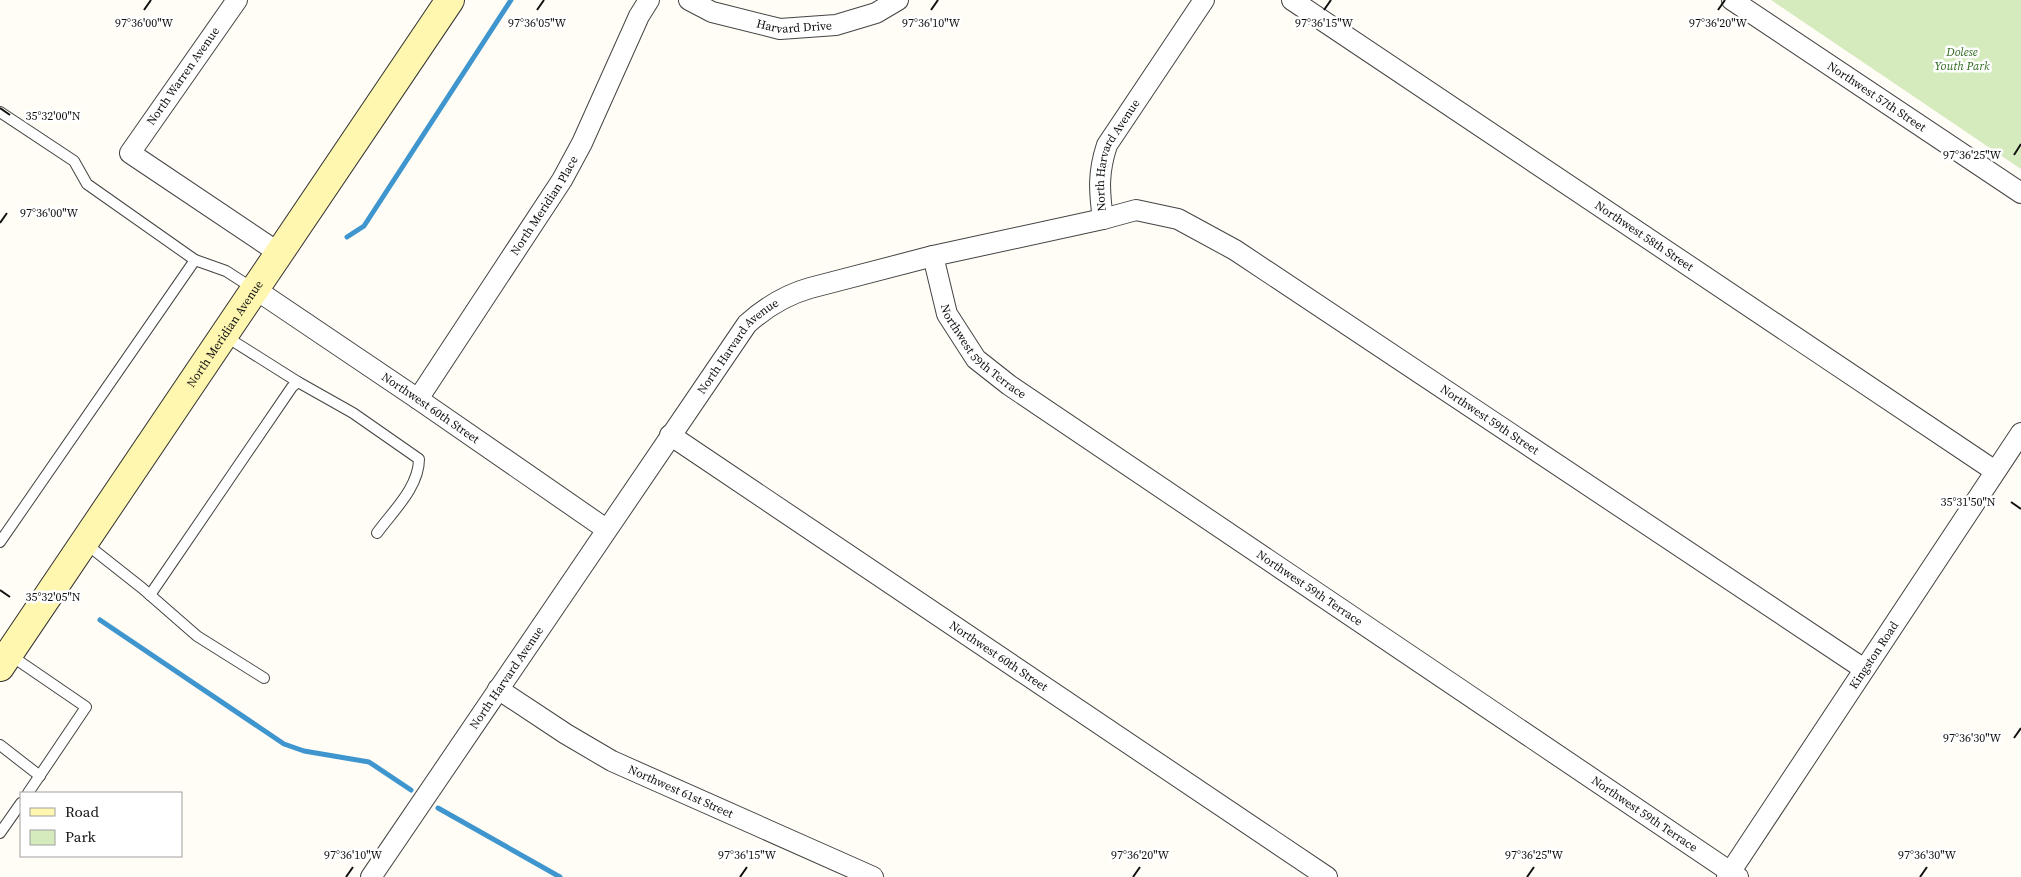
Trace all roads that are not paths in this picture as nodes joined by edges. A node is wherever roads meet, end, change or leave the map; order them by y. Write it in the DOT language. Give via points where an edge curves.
graph roads {
  1 [pos="237,0"];
  2 [pos="450,0"];
  3 [pos="649,0"];
  4 [pos="689,0"];
  5 [pos="898,0"];
  6 [pos="1204,0"];
  7 [pos="1292,0"];
  8 [pos="1732,0"];
  9 [pos="0,112"];
  10 [pos="2021,193"];
  11 [pos="1103,219"];
  12 [pos="279,253"];
  13 [pos="933,256"];
  14 [pos="195,260"];
  15 [pos="255,289"];
  16 [pos="224,335"];
  17 [pos="298,382"];
  18 [pos="418,398"];
  19 [pos="2021,433"];
  20 [pos="670,435"];
  21 [pos="1995,471"];
  22 [pos="606,529"];
  23 [pos="377,533"];
  24 [pos="0,542"];
  25 [pos="84,542"];
  26 [pos="150,595"];
  27 [pos="3,660"];
  28 [pos="1864,669"];
  29 [pos="264,678"];
  30 [pos="498,690"];
  31 [pos="0,745"];
  32 [pos="40,776"];
  33 [pos="29,792"];
  34 [pos="20,804"];
  35 [pos="0,833"];
  36 [pos="1732,875"];
  37 [pos="371,877"];
  38 [pos="873,877"];
  39 [pos="1327,877"];
  1 -- 12 [label="street, North Warren Avenue" via="130,153"];
  2 -- 12 [label="main road, North Meridian Avenue"];
  3 -- 18 [label="street, North Meridian Place" via="562,180"];
  4 -- 5 [label="street, Harvard Drive" via="712,12 780,29 836,25 876,13"];
  6 -- 11 [label="street, North Harvard Avenue" via="1107,145 1100,169"];
  7 -- 21 [label="street, Northwest 58th Street"];
  8 -- 10 [label="street, Northwest 57th Street"];
  9 -- 14 [label="lane" via="74,161 87,184"];
  11 -- 13 [label="street, North Harvard Avenue"];
  11 -- 28 [label="street, Northwest 59th Street" via="1136,210 1178,219 1235,250"];
  12 -- 15 [label="main road, North Meridian Avenue"];
  13 -- 20 [label="street, North Harvard Avenue" via="793,293 761,312 746,324"];
  13 -- 36 [label="street, Northwest 59th Terrace" via="947,314 976,359 1009,385"];
  14 -- 15 [label="lane" via="226,271"];
  14 -- 24 [label="lane"];
  15 -- 16 [label="main road, North Meridian Avenue"];
  15 -- 18 [label="street, Northwest 60th Street"];
  16 -- 17 [label="lane"];
  16 -- 25 [label="main road, North Meridian Avenue"];
  17 -- 23 [label="lane" via="353,414 419,459 419,470 409,490"];
  17 -- 26 [label="lane"];
  18 -- 22 [label="street, Northwest 60th Street"];
  19 -- 21 [label="street, Kingston Road"];
  20 -- 22 [label="street, North Harvard Avenue"];
  20 -- 39 [label="street, Northwest 60th Street"];
  21 -- 28 [label="street, Kingston Road"];
  22 -- 30 [label="street, North Harvard Avenue"];
  25 -- 26 [label="lane"];
  25 -- 27 [label="main road, North Meridian Avenue"];
  26 -- 29 [label="lane" via="197,636"];
  27 -- 32 [label="lane" via="86,707"];
  28 -- 36 [label="street, Kingston Road"];
  30 -- 37 [label="street, North Harvard Avenue"];
  30 -- 38 [label="street, Northwest 61st Street" via="612,760"];
  31 -- 32 [label="lane"];
  32 -- 33 [label="lane"];
  34 -- 35 [label="lane"];
}
